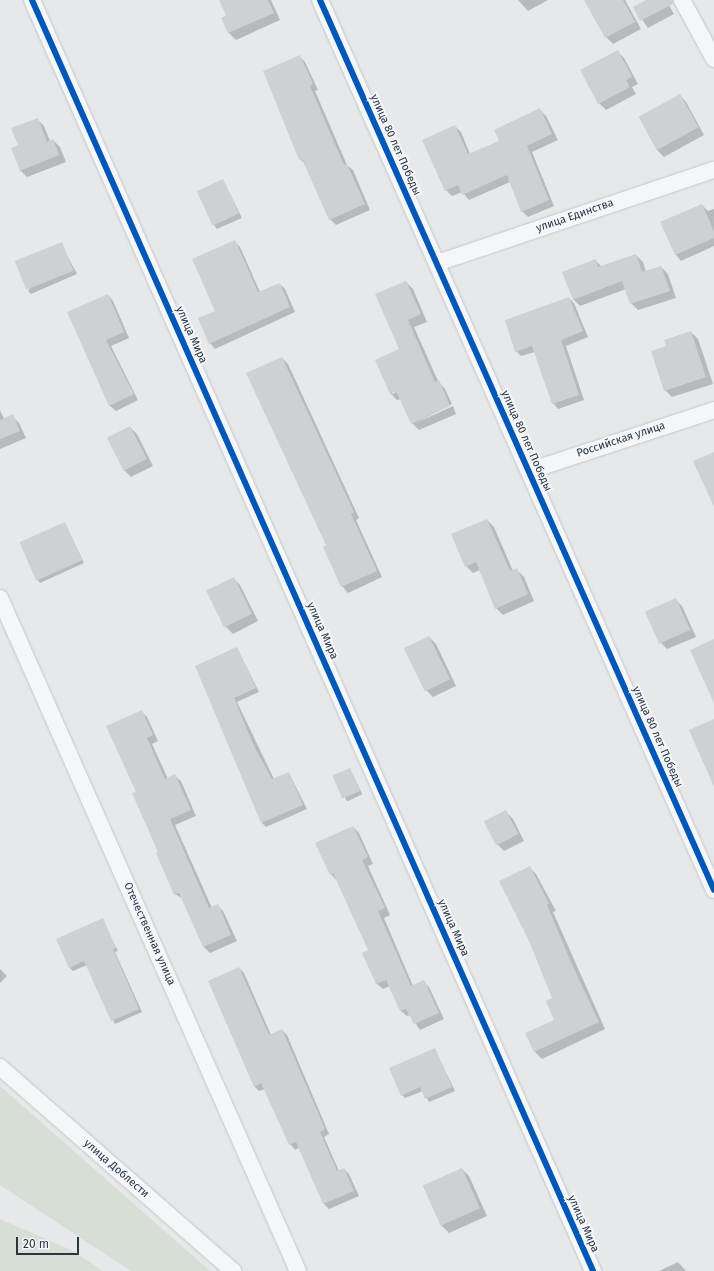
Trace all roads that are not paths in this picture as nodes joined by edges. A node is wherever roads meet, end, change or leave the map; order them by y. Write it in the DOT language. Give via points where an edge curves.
graph roads {
  1 [pos="32,0"];
  2 [pos="320,0"];
  3 [pos="682,0"];
  4 [pos="714,58"];
  5 [pos="714,170"];
  6 [pos="437,263"];
  7 [pos="714,410"];
  8 [pos="529,471"];
  9 [pos="0,598"];
  10 [pos="714,890"];
  11 [pos="0,1067"];
  12 [pos="232,1271"];
  13 [pos="298,1271"];
  14 [pos="593,1271"];
  1 -- 14 [label="street, улица Мира"];
  2 -- 6 [label="street, улица 80 лет Победы"];
  3 -- 4 [label="street"];
  5 -- 6 [label="street, улица Единства"];
  6 -- 8 [label="street, улица 80 лет Победы"];
  7 -- 8 [label="street, Российская улица"];
  8 -- 10 [label="street, улица 80 лет Победы"];
  9 -- 13 [label="street, Отечественная улица"];
  11 -- 12 [label="street, улица Доблести"];
}
